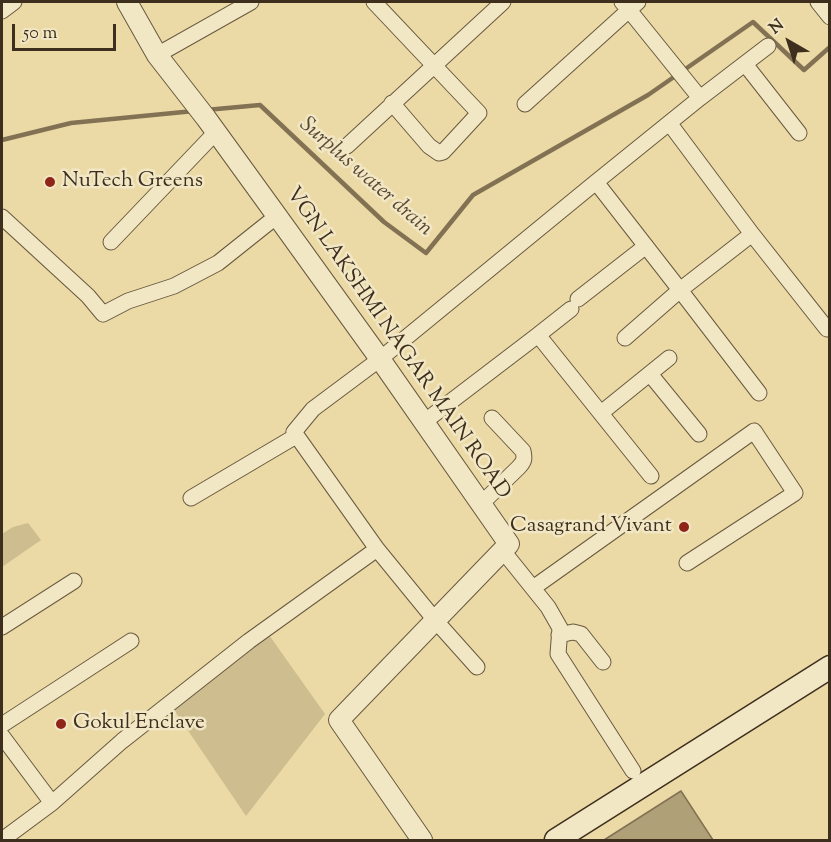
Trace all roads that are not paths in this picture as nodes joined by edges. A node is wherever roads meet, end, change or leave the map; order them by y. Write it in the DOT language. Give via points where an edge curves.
graph roads {
  1 [pos="14,2"];
  2 [pos="127,2"];
  3 [pos="251,2"];
  4 [pos="374,2"];
  5 [pos="500,2"];
  6 [pos="818,2"];
  7 [pos="630,4"];
  8 [pos="2,11"];
  9 [pos="830,17"];
  10 [pos="768,46"];
  11 [pos="157,56"];
  12 [pos="745,64"];
  13 [pos="434,66"];
  14 [pos="700,98"];
  15 [pos="392,103"];
  16 [pos="525,104"];
  17 [pos="670,123"];
  18 [pos="211,125"];
  19 [pos="799,133"];
  20 [pos="347,146"];
  21 [pos="596,182"];
  22 [pos="277,216"];
  23 [pos="2,217"];
  24 [pos="752,234"];
  25 [pos="111,242"];
  26 [pos="646,246"];
  27 [pos="680,290"];
  28 [pos="827,329"];
  29 [pos="538,335"];
  30 [pos="625,338"];
  31 [pos="669,358"];
  32 [pos="380,359"];
  33 [pos="650,374"];
  34 [pos="759,393"];
  35 [pos="601,413"];
  36 [pos="492,418"];
  37 [pos="424,422"];
  38 [pos="699,434"];
  39 [pos="296,436"];
  40 [pos="651,476"];
  41 [pos="191,498"];
  42 [pos="481,504"];
  43 [pos="377,549"];
  44 [pos="503,550"];
  45 [pos="687,563"];
  46 [pos="74,581"];
  47 [pos="533,588"];
  48 [pos="435,620"];
  49 [pos="2,627"];
  50 [pos="559,635"];
  51 [pos="132,641"];
  52 [pos="603,662"];
  53 [pos="477,667"];
  54 [pos="830,667"];
  55 [pos="2,725"];
  56 [pos="2,736"];
  57 [pos="633,771"];
  58 [pos="52,804"];
  59 [pos="2,840"];
  60 [pos="422,840"];
  61 [pos="556,840"];
  1 -- 8 [label="street"];
  2 -- 11 [label="street, VGN LAKSHMI NAGAR MAIN ROAD"];
  3 -- 11 [label="street"];
  4 -- 13 [label="street"];
  5 -- 13 [label="street"];
  6 -- 9 [label="street"];
  7 -- 14 [label="street"];
  7 -- 16 [label="street"];
  10 -- 12 [label="street"];
  11 -- 18 [label="street, VGN LAKSHMI NAGAR MAIN ROAD"];
  12 -- 14 [label="street"];
  12 -- 19 [label="street"];
  13 -- 15 [label="street"];
  13 -- 15 [label="street" via="479,113 443,152 434,152"];
  14 -- 17 [label="street"];
  15 -- 20 [label="street"];
  17 -- 21 [label="street"];
  17 -- 24 [label="street"];
  18 -- 22 [label="street, VGN LAKSHMI NAGAR MAIN ROAD"];
  18 -- 25 [label="street"];
  21 -- 26 [label="street"];
  21 -- 32 [label="street"];
  22 -- 23 [label="street" via="218,263 174,286 128,301 104,314"];
  22 -- 32 [label="street, VGN LAKSHMI NAGAR MAIN ROAD"];
  24 -- 27 [label="street"];
  24 -- 28 [label="street"];
  26 -- 27 [label="street"];
  26 -- 29 [label="street"];
  27 -- 30 [label="street"];
  27 -- 34 [label="street"];
  29 -- 35 [label="street"];
  29 -- 37 [label="street"];
  31 -- 33 [label="street"];
  32 -- 37 [label="street, VGN LAKSHMI NAGAR MAIN ROAD"];
  32 -- 39 [label="street" via="313,409 294,432"];
  33 -- 35 [label="street"];
  33 -- 38 [label="street"];
  35 -- 40 [label="street"];
  36 -- 42 [label="street" via="523,451 524,457 523,463"];
  37 -- 42 [label="street, VGN LAKSHMI NAGAR MAIN ROAD"];
  39 -- 41 [label="street"];
  39 -- 43 [label="street"];
  42 -- 44 [label="street, VGN LAKSHMI NAGAR MAIN ROAD" via="509,544"];
  43 -- 48 [label="street"];
  43 -- 58 [label="street" via="249,641 122,741"];
  44 -- 47 [label="street"];
  44 -- 48 [label="street"];
  45 -- 47 [label="street" via="795,493 754,431"];
  46 -- 49 [label="street"];
  47 -- 50 [label="street" via="560,628"];
  48 -- 53 [label="street"];
  48 -- 60 [label="street" via="339,720"];
  50 -- 52 [label="street" via="581,634"];
  50 -- 57 [label="street" via="558,654"];
  51 -- 55 [label="street"];
  54 -- 61 [label="main road"];
  56 -- 58 [label="street"];
  58 -- 59 [label="street"];
}
